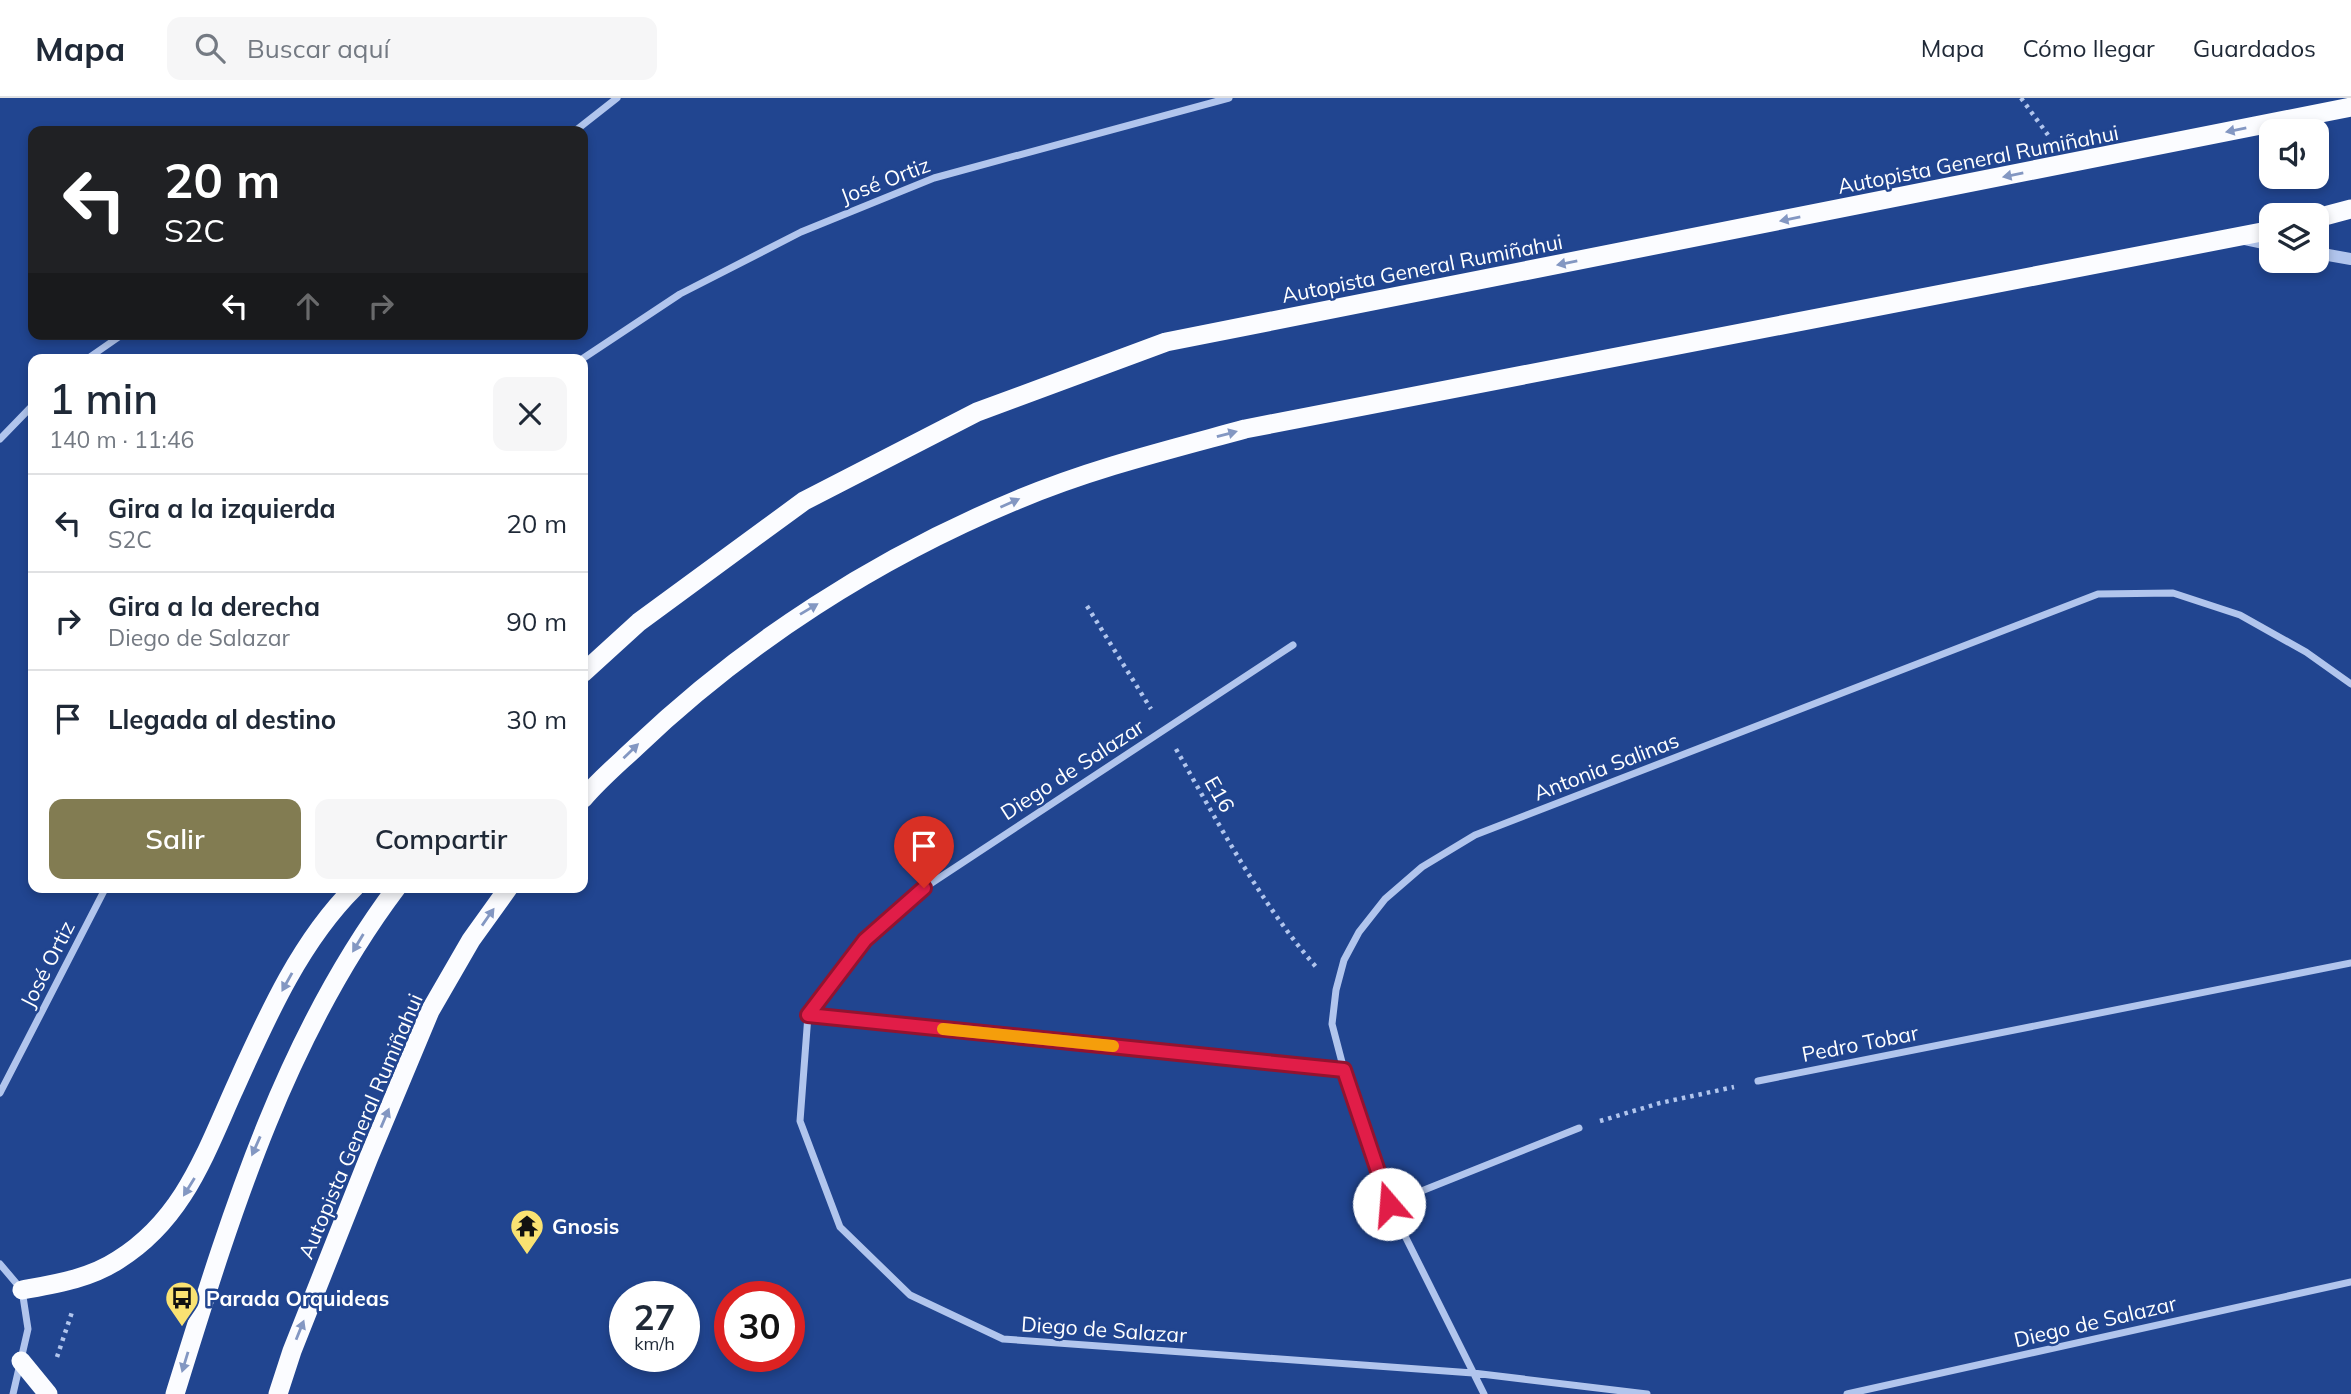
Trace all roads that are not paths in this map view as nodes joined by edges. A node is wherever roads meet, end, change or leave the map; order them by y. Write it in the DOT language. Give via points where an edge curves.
graph roads {
  1 [pos="617,98"];
  2 [pos="1229,98"];
  3 [pos="2351,107"];
  4 [pos="581,126"];
  5 [pos="2351,209"];
  6 [pos="2329,215"];
  7 [pos="2259,233"];
  8 [pos="2241,238"];
  9 [pos="2259,241"];
  10 [pos="2329,255"];
  11 [pos="2351,259"];
  12 [pos="114,340"];
  13 [pos="94,354"];
  14 [pos="588,355"];
  15 [pos="28,410"];
  16 [pos="0,439"];
  17 [pos="1293,645"];
  18 [pos="588,668"];
  19 [pos="2351,684"];
  20 [pos="588,794"];
  21 [pos="103,893"];
  22 [pos="349,893"];
  23 [pos="393,893"];
  24 [pos="505,893"];
  25 [pos="2351,964"];
  26 [pos="808,1015"];
  27 [pos="1344,1070"];
  28 [pos="1758,1081"];
  29 [pos="0,1093"];
  30 [pos="1579,1128"];
  31 [pos="1389,1204"];
  32 [pos="0,1264"];
  33 [pos="2351,1282"];
  34 [pos="22,1290"];
  35 [pos="21,1361"];
  36 [pos="1473,1373"];
  37 [pos="47,1392"];
  38 [pos="13,1394"];
  39 [pos="175,1394"];
  40 [pos="278,1394"];
  41 [pos="1484,1394"];
  42 [pos="1647,1394"];
  43 [pos="1847,1394"];
  1 -- 4 [label="street"];
  2 -- 14 [label="street, José Ortiz" via="934,178 849,212 680,294"];
  3 -- 18 [label="highway, Autopista General Rumiñahui, one-way" via="1166,342 977,412 804,501 639,622"];
  5 -- 6 [label="highway"];
  7 -- 8 [label="highway"];
  8 -- 9 [label="street"];
  20 -- 8 [label="highway, one-way" via="674,711 789,621 898,556 1017,500 1113,466 1245,429"];
  10 -- 11 [label="street"];
  12 -- 13 [label="street"];
  15 -- 16 [label="street"];
  17 -- 26 [label="street, Diego de Salazar" via="924,888 865,940"];
  19 -- 27 [label="street, Antonia Salinas" via="2241,615 2173,593 2098,594 1475,835 1422,867 1385,899 1344,960 1332,1024"];
  21 -- 29 [label="street, José Ortiz"];
  22 -- 34 [label="highway, one-way" via="288,978 191,1185 165,1220 116,1262 83,1277"];
  23 -- 39 [label="highway, one-way" via="312,1021 257,1145"];
  40 -- 24 [label="highway, Autopista General Rumiñahui, one-way" via="430,1011"];
  25 -- 28 [label="street, Pedro Tobar"];
  26 -- 27 [label="street"];
  26 -- 36 [label="street, Diego de Salazar" via="800,1121 840,1227 911,1295 1003,1339"];
  27 -- 31 [label="street, Antonia Salinas"];
  30 -- 31 [label="street"];
  31 -- 36 [label="street, Antonia Salinas"];
  32 -- 34 [label="street"];
  33 -- 43 [label="street, Diego de Salazar"];
  34 -- 35 [label="street" via="28,1329"];
  35 -- 37 [label="highway"];
  35 -- 38 [label="street"];
  36 -- 41 [label="street, Antonia Salinas"];
  36 -- 42 [label="street, Diego de Salazar"];
}
